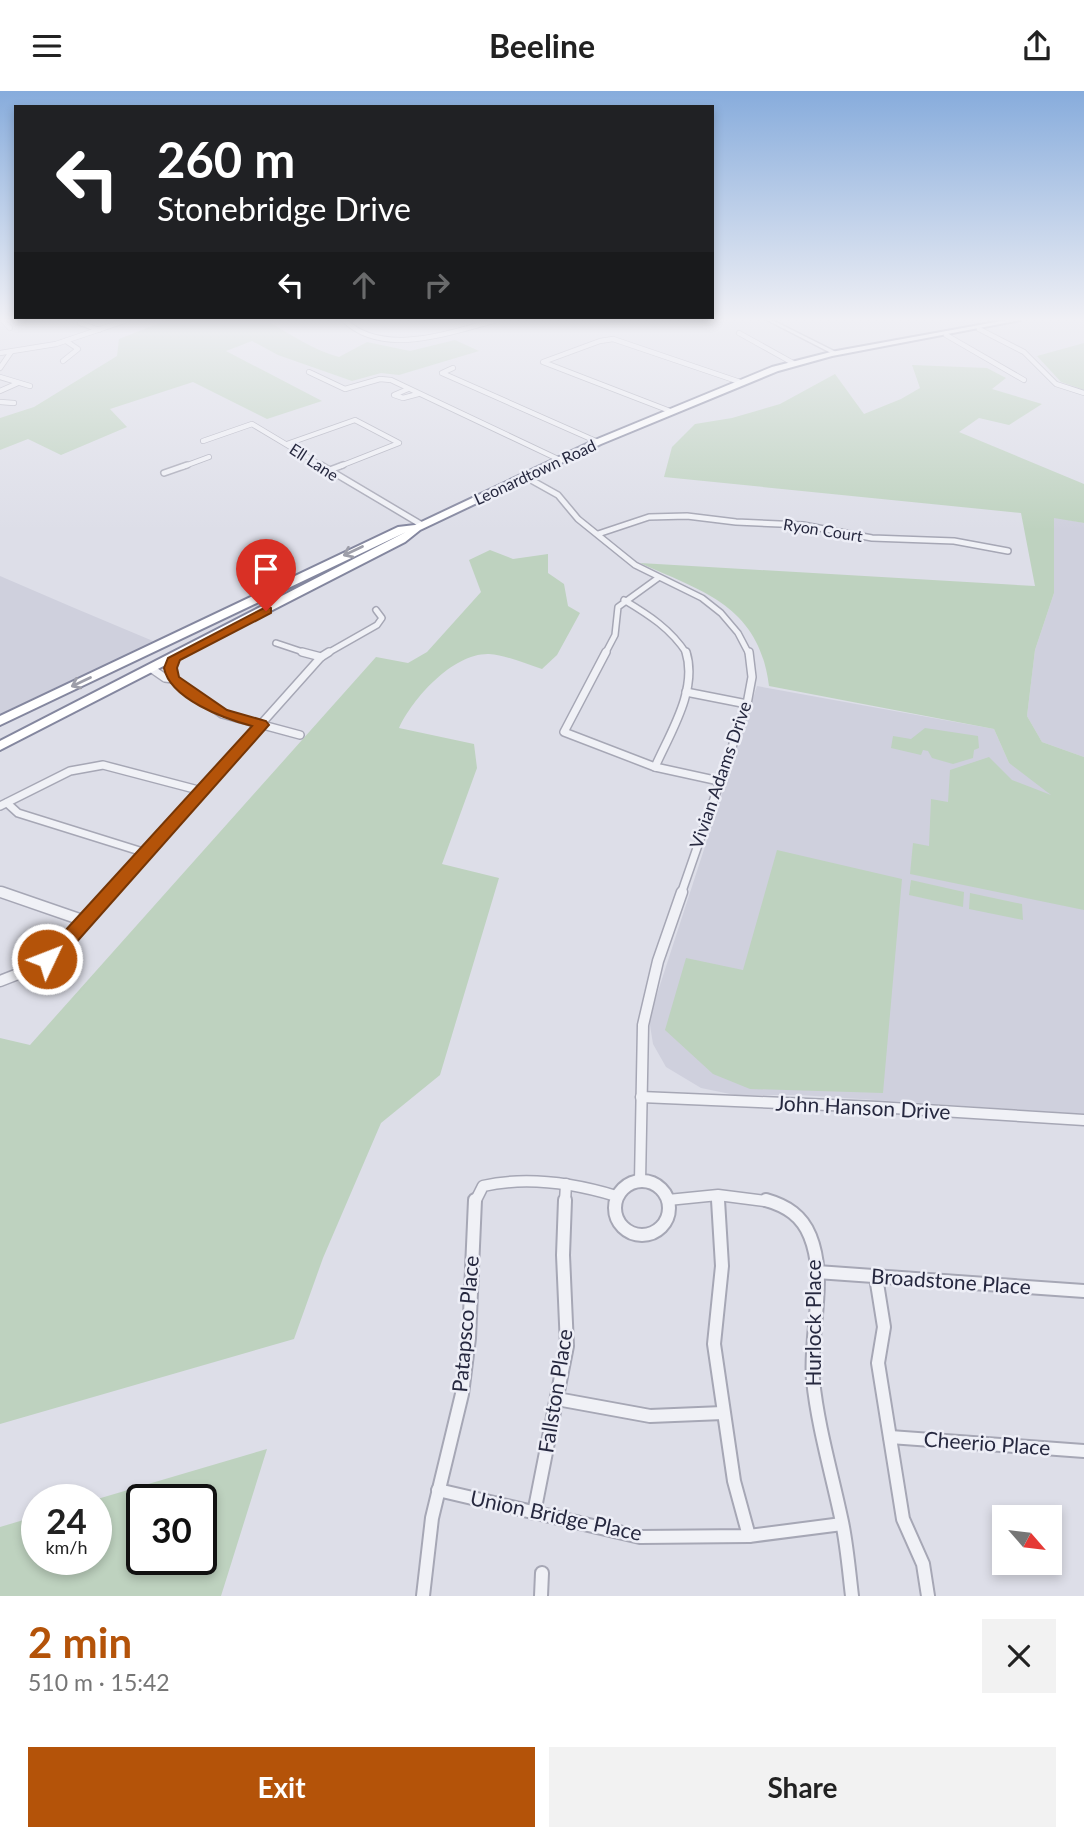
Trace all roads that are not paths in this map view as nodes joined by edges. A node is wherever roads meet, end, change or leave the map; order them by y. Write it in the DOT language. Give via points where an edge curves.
graph roads {
  1 [pos="405,390"];
  2 [pos="410,390"];
  3 [pos="481,390"];
  4 [pos="616,390"];
  5 [pos="720,390"];
  6 [pos="418,394"];
  7 [pos="14,403"];
  8 [pos="2,404"];
  9 [pos="670,411"];
  10 [pos="203,441"];
  11 [pos="598,442"];
  12 [pos="287,444"];
  13 [pos="209,457"];
  14 [pos="560,460"];
  15 [pos="327,471"];
  16 [pos="164,473"];
  17 [pos="524,476"];
  18 [pos="419,526"];
  19 [pos="598,534"];
  20 [pos="1008,551"];
  21 [pos="658,578"];
  22 [pos="624,600"];
  23 [pos="376,611"];
  24 [pos="196,626"];
  25 [pos="276,643"];
  26 [pos="142,653"];
  27 [pos="321,657"];
  28 [pos="175,658"];
  29 [pos="152,669"];
  30 [pos="173,679"];
  31 [pos="686,692"];
  32 [pos="747,704"];
  33 [pos="58,717"];
  34 [pos="0,721"];
  35 [pos="261,725"];
  36 [pos="300,735"];
  37 [pos="0,746"];
  38 [pos="655,767"];
  39 [pos="719,781"];
  40 [pos="202,791"];
  41 [pos="4,805"];
  42 [pos="146,853"];
  43 [pos="0,892"];
  44 [pos="85,921"];
  45 [pos="0,981"];
  46 [pos="641,1097"];
  47 [pos="1084,1121"];
  48 [pos="640,1181"];
  49 [pos="566,1184"];
  50 [pos="616,1196"];
  51 [pos="718,1196"];
  52 [pos="668,1200"];
  53 [pos="817,1272"];
  54 [pos="876,1277"];
  55 [pos="1084,1291"];
  56 [pos="557,1399"];
  57 [pos="723,1413"];
  58 [pos="890,1437"];
  59 [pos="1084,1451"];
  60 [pos="438,1490"];
  61 [pos="534,1513"];
  62 [pos="842,1524"];
  63 [pos="749,1536"];
  64 [pos="542,1573"];
  65 [pos="423,1596"];
  66 [pos="541,1596"];
  67 [pos="852,1596"];
  68 [pos="928,1596"];
  1 -- 6 [label="street" via="394,395"];
  2 -- 6 [label="street"];
  3 -- 11 [label="street"];
  4 -- 9 [label="street"];
  5 -- 9 [label="highway, Leonardtown Road"];
  6 -- 14 [label="street"];
  7 -- 8 [label="street"];
  9 -- 11 [label="highway, Leonardtown Road"];
  10 -- 12 [label="street, Ell Lane" via="252,424"];
  11 -- 14 [label="highway, Leonardtown Road"];
  12 -- 15 [label="street, Ell Lane"];
  12 -- 15 [label="street" via="355,419 399,443"];
  13 -- 16 [label="street"];
  14 -- 17 [label="highway, Leonardtown Road"];
  15 -- 18 [label="street, Ell Lane"];
  17 -- 18 [label="highway, Leonardtown Road"];
  17 -- 19 [label="street, Vivian Adams Drive" via="558,495"];
  18 -- 24 [label="highway, Leonardtown Road, one-way" via="401,529"];
  18 -- 28 [label="highway, Leonardtown Road" via="411,535"];
  19 -- 20 [label="street, Ryon Court" via="649,517 687,516 803,525 872,538 954,541"];
  19 -- 21 [label="street, Vivian Adams Drive"];
  21 -- 22 [label="street"];
  21 -- 32 [label="street, Vivian Adams Drive" via="702,598 738,633 752,668"];
  22 -- 31 [label="street" via="673,632 684,645 691,677"];
  22 -- 38 [label="street" via="618,607 615,635 564,732"];
  23 -- 27 [label="street" via="382,618 377,625"];
  24 -- 26 [label="highway, Leonardtown Road"];
  24 -- 29 [label="highway" via="151,655"];
  25 -- 27 [label="street"];
  26 -- 33 [label="highway" via="141,668 70,705"];
  26 -- 34 [label="highway, Leonardtown Road, one-way"];
  27 -- 35 [label="street"];
  28 -- 29 [label="highway, Leonardtown Road"];
  28 -- 30 [label="street" via="170,668"];
  29 -- 30 [label="street"];
  29 -- 33 [label="highway, Leonardtown Road"];
  30 -- 35 [label="street" via="222,713"];
  31 -- 32 [label="street"];
  31 -- 38 [label="street"];
  32 -- 39 [label="street, Vivian Adams Drive"];
  33 -- 37 [label="highway, Leonardtown Road"];
  35 -- 36 [label="street"];
  35 -- 40 [label="street"];
  38 -- 39 [label="street"];
  39 -- 46 [label="street, Vivian Adams Drive" via="646,1009"];
  40 -- 41 [label="street" via="103,765 70,771"];
  40 -- 42 [label="street"];
  41 -- 42 [label="street"];
  42 -- 44 [label="street"];
  43 -- 44 [label="street"];
  44 -- 45 [label="street" via="36,967"];
  46 -- 47 [label="street, John Hanson Drive"];
  46 -- 48 [label="street, Vivian Adams Drive"];
  48 -- 50 [label="street" via="625,1185"];
  48 -- 52 [label="street" via="657,1186"];
  49 -- 50 [label="street, Patapsco Place"];
  49 -- 56 [label="street, Fallston Place" via="567,1346"];
  49 -- 60 [label="street, Patapsco Place" via="496,1182 483,1186 475,1201 462,1394"];
  50 -- 52 [label="street" via="614,1209 620,1223 642,1235 665,1225 670,1213"];
  51 -- 52 [label="street, Hurlock Place"];
  51 -- 53 [label="street, Hurlock Place" via="778,1203 799,1216 813,1238"];
  51 -- 57 [label="street" via="722,1265 714,1344"];
  53 -- 54 [label="street, Broadstone Place"];
  53 -- 62 [label="street, Hurlock Place" via="814,1394"];
  54 -- 55 [label="street, Broadstone Place"];
  54 -- 58 [label="street" via="884,1327 878,1363"];
  56 -- 57 [label="street" via="639,1415"];
  56 -- 61 [label="street, Fallston Place"];
  57 -- 63 [label="street"];
  58 -- 59 [label="street, Cheerio Place"];
  58 -- 68 [label="street" via="903,1519 923,1564"];
  60 -- 61 [label="street, Union Bridge Place"];
  60 -- 65 [label="street, Patapsco Place"];
  61 -- 63 [label="street, Union Bridge Place" via="640,1538"];
  62 -- 63 [label="street, Union Bridge Place"];
  62 -- 67 [label="street, Hurlock Place"];
  64 -- 66 [label="street"];
}
